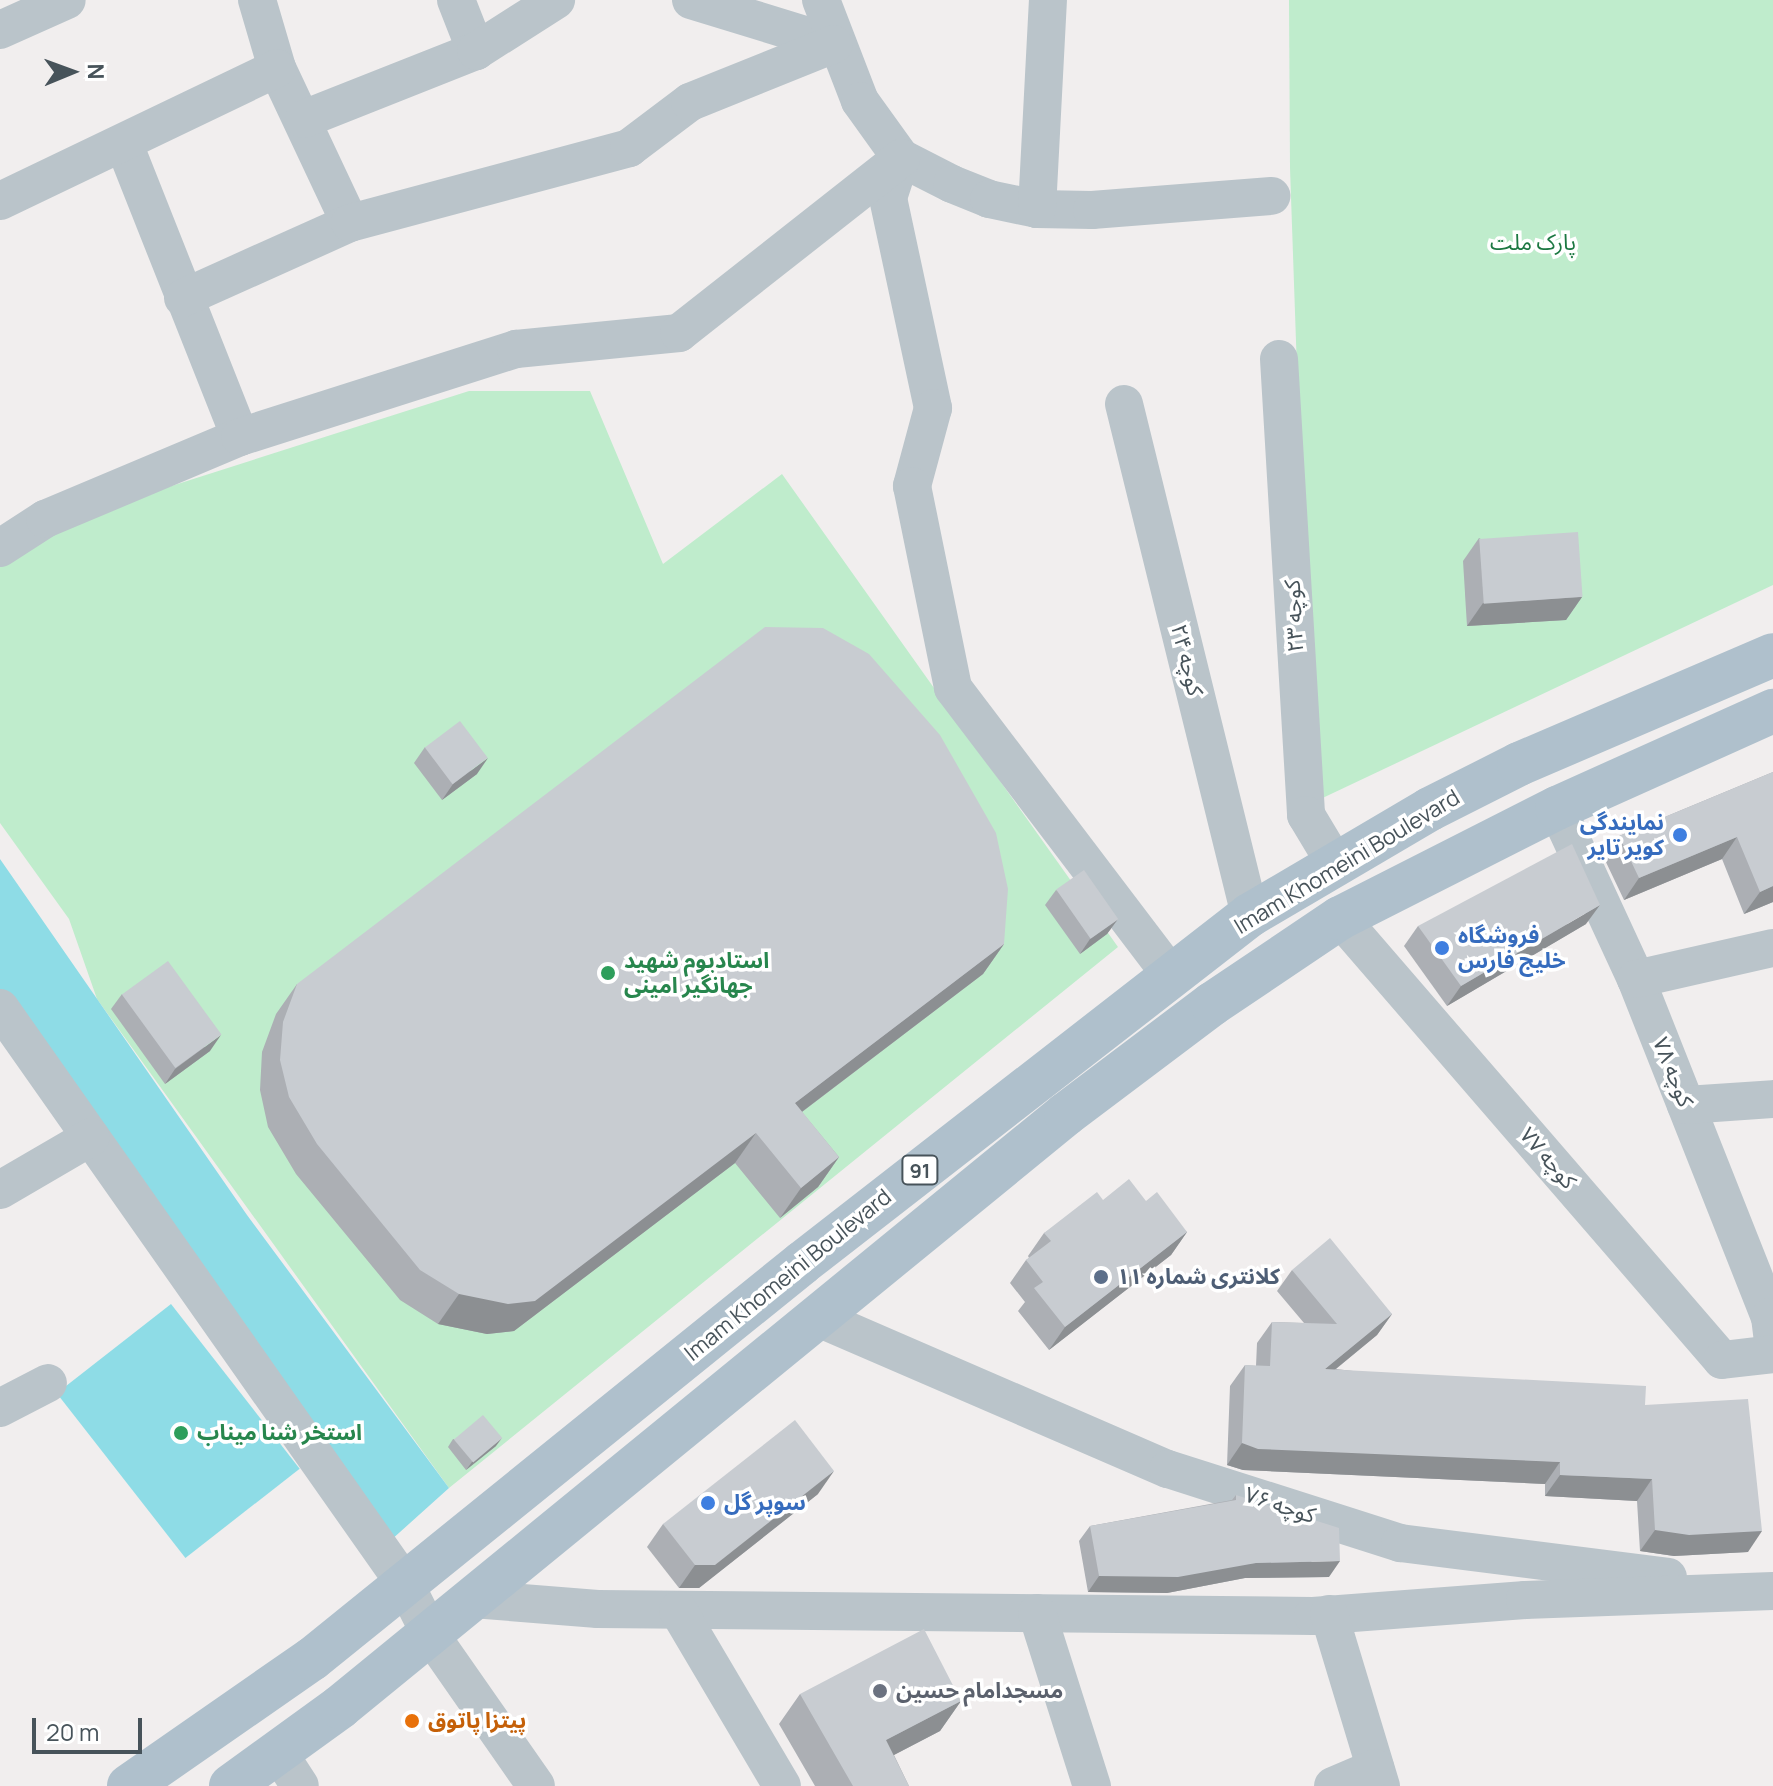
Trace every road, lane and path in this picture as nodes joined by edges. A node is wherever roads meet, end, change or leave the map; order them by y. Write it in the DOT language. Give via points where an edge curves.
graph roads {
  1 [pos="257,0"];
  2 [pos="456,0"];
  3 [pos="556,0"];
  4 [pos="691,0"];
  5 [pos="821,0"];
  6 [pos="1048,0"];
  7 [pos="54,3"];
  8 [pos="0,30"];
  9 [pos="834,44"];
  10 [pos="476,51"];
  11 [pos="277,68"];
  12 [pos="304,119"];
  13 [pos="124,144"];
  14 [pos="901,158"];
  15 [pos="1271,196"];
  16 [pos="0,201"];
  17 [pos="1037,209"];
  18 [pos="350,223"];
  19 [pos="183,298"];
  20 [pos="1279,359"];
  21 [pos="1124,404"];
  22 [pos="240,437"];
  23 [pos="0,548"];
  24 [pos="1773,655"];
  25 [pos="1773,711"];
  26 [pos="1557,808"];
  27 [pos="1336,865"];
  28 [pos="1250,915"];
  29 [pos="1340,918"];
  30 [pos="1773,948"];
  31 [pos="1171,975"];
  32 [pos="1636,979"];
  33 [pos="0,1008"];
  34 [pos="1773,1099"];
  35 [pos="1686,1105"];
  36 [pos="91,1137"];
  37 [pos="0,1190"];
  38 [pos="816,1317"];
  39 [pos="1773,1343"];
  40 [pos="1773,1354"];
  41 [pos="48,1383"];
  42 [pos="0,1408"];
  43 [pos="405,1584"];
  44 [pos="1773,1591"];
  45 [pos="473,1599"];
  46 [pos="678,1610"];
  47 [pos="1037,1613"];
  48 [pos="1329,1614"];
  49 [pos="430,1634"];
  50 [pos="289,1769"];
  51 [pos="1378,1777"];
  52 [pos="129,1786"];
  53 [pos="231,1786"];
  54 [pos="536,1786"];
  55 [pos="782,1786"];
  56 [pos="1092,1786"];
  57 [pos="1333,1786"];
  1 -- 11 [label="street"];
  2 -- 10 [label="street"];
  3 -- 10 [label="street"];
  4 -- 9 [label="street"];
  5 -- 9 [label="street"];
  6 -- 17 [label="street"];
  7 -- 8 [label="street"];
  9 -- 14 [label="street" via="860,101"];
  9 -- 18 [label="street" via="690,102 629,148"];
  10 -- 12 [label="street"];
  11 -- 12 [label="street"];
  11 -- 13 [label="street"];
  12 -- 18 [label="street"];
  13 -- 16 [label="street"];
  13 -- 19 [label="street"];
  14 -- 17 [label="street" via="989,199"];
  14 -- 22 [label="street" via="679,333 516,349"];
  14 -- 31 [label="street" via="888,198 933,408 912,486 953,688"];
  15 -- 17 [label="street" via="1092,210"];
  18 -- 19 [label="street"];
  19 -- 22 [label="street"];
  20 -- 27 [label="street, کوچه ۲۳" via="1306,815"];
  21 -- 28 [label="street, کوچه ۲۴"];
  22 -- 23 [label="street" via="45,519"];
  24 -- 27 [label="main road, Imam Khomeini Boulevard / 91" via="1519,764"];
  25 -- 26 [label="main road, Imam Khomeini Boulevard / 91"];
  26 -- 29 [label="main road, Imam Khomeini Boulevard / 91"];
  26 -- 32 [label="street, کوچه ۷۸"];
  27 -- 28 [label="main road, Imam Khomeini Boulevard / 91"];
  28 -- 31 [label="main road, Imam Khomeini Boulevard / 91"];
  29 -- 38 [label="main road, Imam Khomeini Boulevard / 91" via="1212,1004 1066,1114"];
  29 -- 40 [label="street, کوچه ۷۷" via="1722,1360"];
  30 -- 32 [label="street"];
  31 -- 43 [label="main road, Imam Khomeini Boulevard / 91"];
  32 -- 35 [label="street, کوچه ۷۸"];
  33 -- 36 [label="street"];
  34 -- 35 [label="street"];
  35 -- 39 [label="street, کوچه ۷۸" via="1770,1317"];
  36 -- 37 [label="street"];
  36 -- 43 [label="street"];
  38 -- 44 [label="street, کوچه ۷۶" via="1168,1469 1400,1543"];
  38 -- 45 [label="main road, Imam Khomeini Boulevard / 91"];
  41 -- 42 [label="street"];
  43 -- 49 [label="street"];
  43 -- 52 [label="main road, Imam Khomeini Boulevard / 91" via="312,1659"];
  44 -- 48 [label="street"];
  45 -- 46 [label="street"];
  45 -- 49 [label="main road, Imam Khomeini Boulevard / 91"];
  46 -- 47 [label="street"];
  46 -- 55 [label="street"];
  47 -- 48 [label="street"];
  47 -- 56 [label="street"];
  48 -- 51 [label="street"];
  49 -- 50 [label="main road, Imam Khomeini Boulevard / 91"];
  49 -- 54 [label="street"];
  50 -- 53 [label="main road, Imam Khomeini Boulevard / 91"];
  51 -- 57 [label="street"];
}
